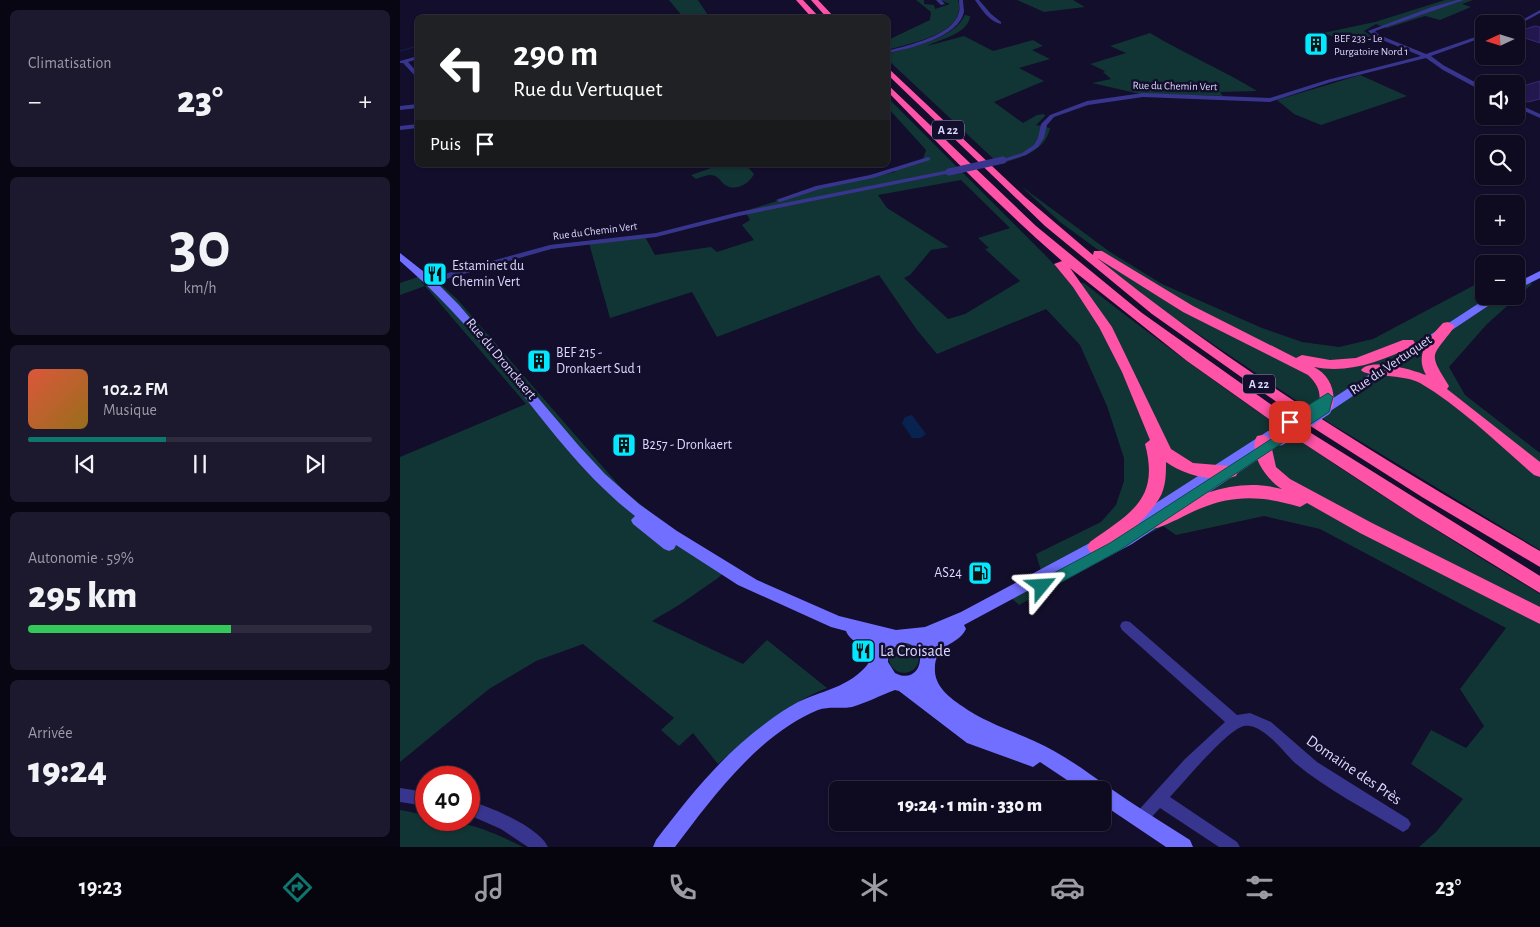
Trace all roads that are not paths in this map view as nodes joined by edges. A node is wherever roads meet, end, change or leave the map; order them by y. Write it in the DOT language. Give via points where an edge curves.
graph roads {
  1 [pos="799,0"];
  2 [pos="814,0"];
  3 [pos="938,0"];
  4 [pos="961,0"];
  5 [pos="977,0"];
  6 [pos="1462,0"];
  7 [pos="943,4"];
  8 [pos="1540,11"];
  9 [pos="814,15"];
  10 [pos="829,15"];
  11 [pos="1525,19"];
  12 [pos="999,23"];
  13 [pos="1475,38"];
  14 [pos="890,51"];
  15 [pos="1423,56"];
  16 [pos="415,58"];
  17 [pos="402,62"];
  18 [pos="890,69"];
  19 [pos="890,73"];
  20 [pos="415,74"];
  21 [pos="897,80"];
  22 [pos="1475,85"];
  23 [pos="890,90"];
  24 [pos="415,106"];
  25 [pos="400,108"];
  26 [pos="1525,108"];
  27 [pos="1540,114"];
  28 [pos="415,126"];
  29 [pos="400,128"];
  30 [pos="928,159"];
  31 [pos="999,179"];
  32 [pos="766,208"];
  33 [pos="1011,209"];
  34 [pos="400,256"];
  35 [pos="1540,268"];
  36 [pos="1540,274"];
  37 [pos="1525,276"];
  38 [pos="429,281"];
  39 [pos="1525,282"];
  40 [pos="1475,302"];
  41 [pos="1483,305"];
  42 [pos="1448,326"];
  43 [pos="1238,334"];
  44 [pos="1408,343"];
  45 [pos="1384,369"];
  46 [pos="1368,370"];
  47 [pos="1136,392"];
  48 [pos="1323,404"];
  49 [pos="1464,408"];
  50 [pos="1269,440"];
  51 [pos="1540,471"];
  52 [pos="1213,472"];
  53 [pos="1230,472"];
  54 [pos="1157,521"];
  55 [pos="1366,528"];
  56 [pos="1096,546"];
  57 [pos="1540,560"];
  58 [pos="1540,584"];
  59 [pos="1540,616"];
  60 [pos="837,622"];
  61 [pos="1126,626"];
  62 [pos="905,637"];
  63 [pos="879,659"];
  64 [pos="928,663"];
  65 [pos="897,682"];
  66 [pos="822,699"];
  67 [pos="1235,722"];
  68 [pos="1077,777"];
  69 [pos="1083,781"];
  70 [pos="400,795"];
  71 [pos="415,798"];
  72 [pos="1159,798"];
  73 [pos="1111,799"];
  74 [pos="480,812"];
  75 [pos="1141,818"];
  76 [pos="1403,824"];
  77 [pos="540,847"];
  78 [pos="663,847"];
  79 [pos="1183,847"];
  80 [pos="1232,847"];
  1 -- 9 [label="highway"];
  2 -- 10 [label="highway"];
  3 -- 7 [label="street"];
  4 -- 14 [label="street" via="962,15 954,26 924,41"];
  5 -- 12 [label="street"];
  6 -- 15 [label="street" via="1371,31"];
  8 -- 11 [label="street"];
  13 -- 15 [label="street, Rue du Chemin Vert"];
  15 -- 22 [label="street"];
  15 -- 32 [label="street, Rue du Chemin Vert, bridge" via="1270,100 1143,95 1092,102 1052,116 1044,124 1042,138 1024,154"];
  16 -- 17 [label="street"];
  17 -- 20 [label="street"];
  18 -- 21 [label="highway"];
  19 -- 21 [label="highway, A 22"];
  21 -- 31 [label="highway, A 22"];
  23 -- 33 [label="highway, A 22"];
  24 -- 25 [label="street"];
  26 -- 27 [label="street"];
  28 -- 29 [label="street"];
  30 -- 32 [label="street, Rue du Chemin Vert" via="871,177 818,187"];
  31 -- 43 [label="highway" via="1123,271"];
  31 -- 57 [label="highway, A 22" via="1106,272 1209,349 1351,445"];
  32 -- 38 [label="street, Rue du Chemin Vert" via="656,235 534,250"];
  33 -- 47 [label="highway" via="1090,301 1115,341"];
  33 -- 58 [label="highway, A 22" via="1119,302 1234,387 1362,474"];
  34 -- 38 [label="street, Rue du Dronckaert"];
  35 -- 37 [label="street"];
  36 -- 39 [label="street"];
  38 -- 60 [label="street, Rue du Dronckaert" via="482,335 610,493 658,537 718,572"];
  40 -- 44 [label="street, Rue du Vertuquet"];
  41 -- 42 [label="street, Rue du Vertuquet"];
  42 -- 45 [label="street, Rue du Vertuquet"];
  42 -- 49 [label="highway" via="1432,345 1427,361 1436,380"];
  43 -- 44 [label="highway" via="1309,362 1334,365 1370,361"];
  43 -- 48 [label="highway" via="1313,372 1324,382"];
  44 -- 46 [label="street, Rue du Vertuquet"];
  45 -- 46 [label="highway"];
  45 -- 48 [label="street, Rue du Vertuquet"];
  45 -- 49 [label="highway" via="1420,377"];
  46 -- 48 [label="street, Rue du Vertuquet"];
  47 -- 52 [label="highway" via="1165,453 1187,467"];
  47 -- 56 [label="highway" via="1158,456 1159,483 1144,508"];
  48 -- 50 [label="street, Rue du Vertuquet, bridge"];
  49 -- 51 [label="highway"];
  50 -- 52 [label="street, Rue du Vertuquet"];
  50 -- 53 [label="street, Rue du Vertuquet"];
  50 -- 55 [label="highway" via="1270,470 1284,483"];
  52 -- 53 [label="highway"];
  52 -- 56 [label="street, Rue du Vertuquet"];
  53 -- 54 [label="street, Rue du Vertuquet"];
  54 -- 55 [label="highway" via="1216,495 1254,490 1285,495"];
  54 -- 64 [label="street, Rue du Vertuquet" via="1088,562 946,635 936,643"];
  55 -- 59 [label="highway"];
  56 -- 62 [label="street, Rue du Vertuquet" via="966,617 927,634"];
  60 -- 62 [label="street"];
  60 -- 63 [label="street" via="872,643"];
  61 -- 67 [label="street"];
  62 -- 63 [label="street" via="885,645"];
  62 -- 64 [label="street" via="923,644"];
  63 -- 65 [label="street" via="883,674"];
  63 -- 66 [label="street" via="871,676 860,685"];
  64 -- 65 [label="street" via="916,679"];
  64 -- 68 [label="street" via="927,679 932,689 956,712 986,730 1045,756"];
  65 -- 66 [label="street" via="845,701"];
  65 -- 68 [label="street" via="972,737"];
  66 -- 78 [label="street" via="794,713 738,755"];
  67 -- 72 [label="street"];
  67 -- 76 [label="street, Domaine des Près" via="1249,719 1263,725 1303,760"];
  68 -- 69 [label="street"];
  70 -- 71 [label="street"];
  72 -- 75 [label="street"];
  72 -- 80 [label="street"];
  73 -- 75 [label="street"];
  74 -- 77 [label="street" via="511,826"];
  75 -- 79 [label="street"];
}
